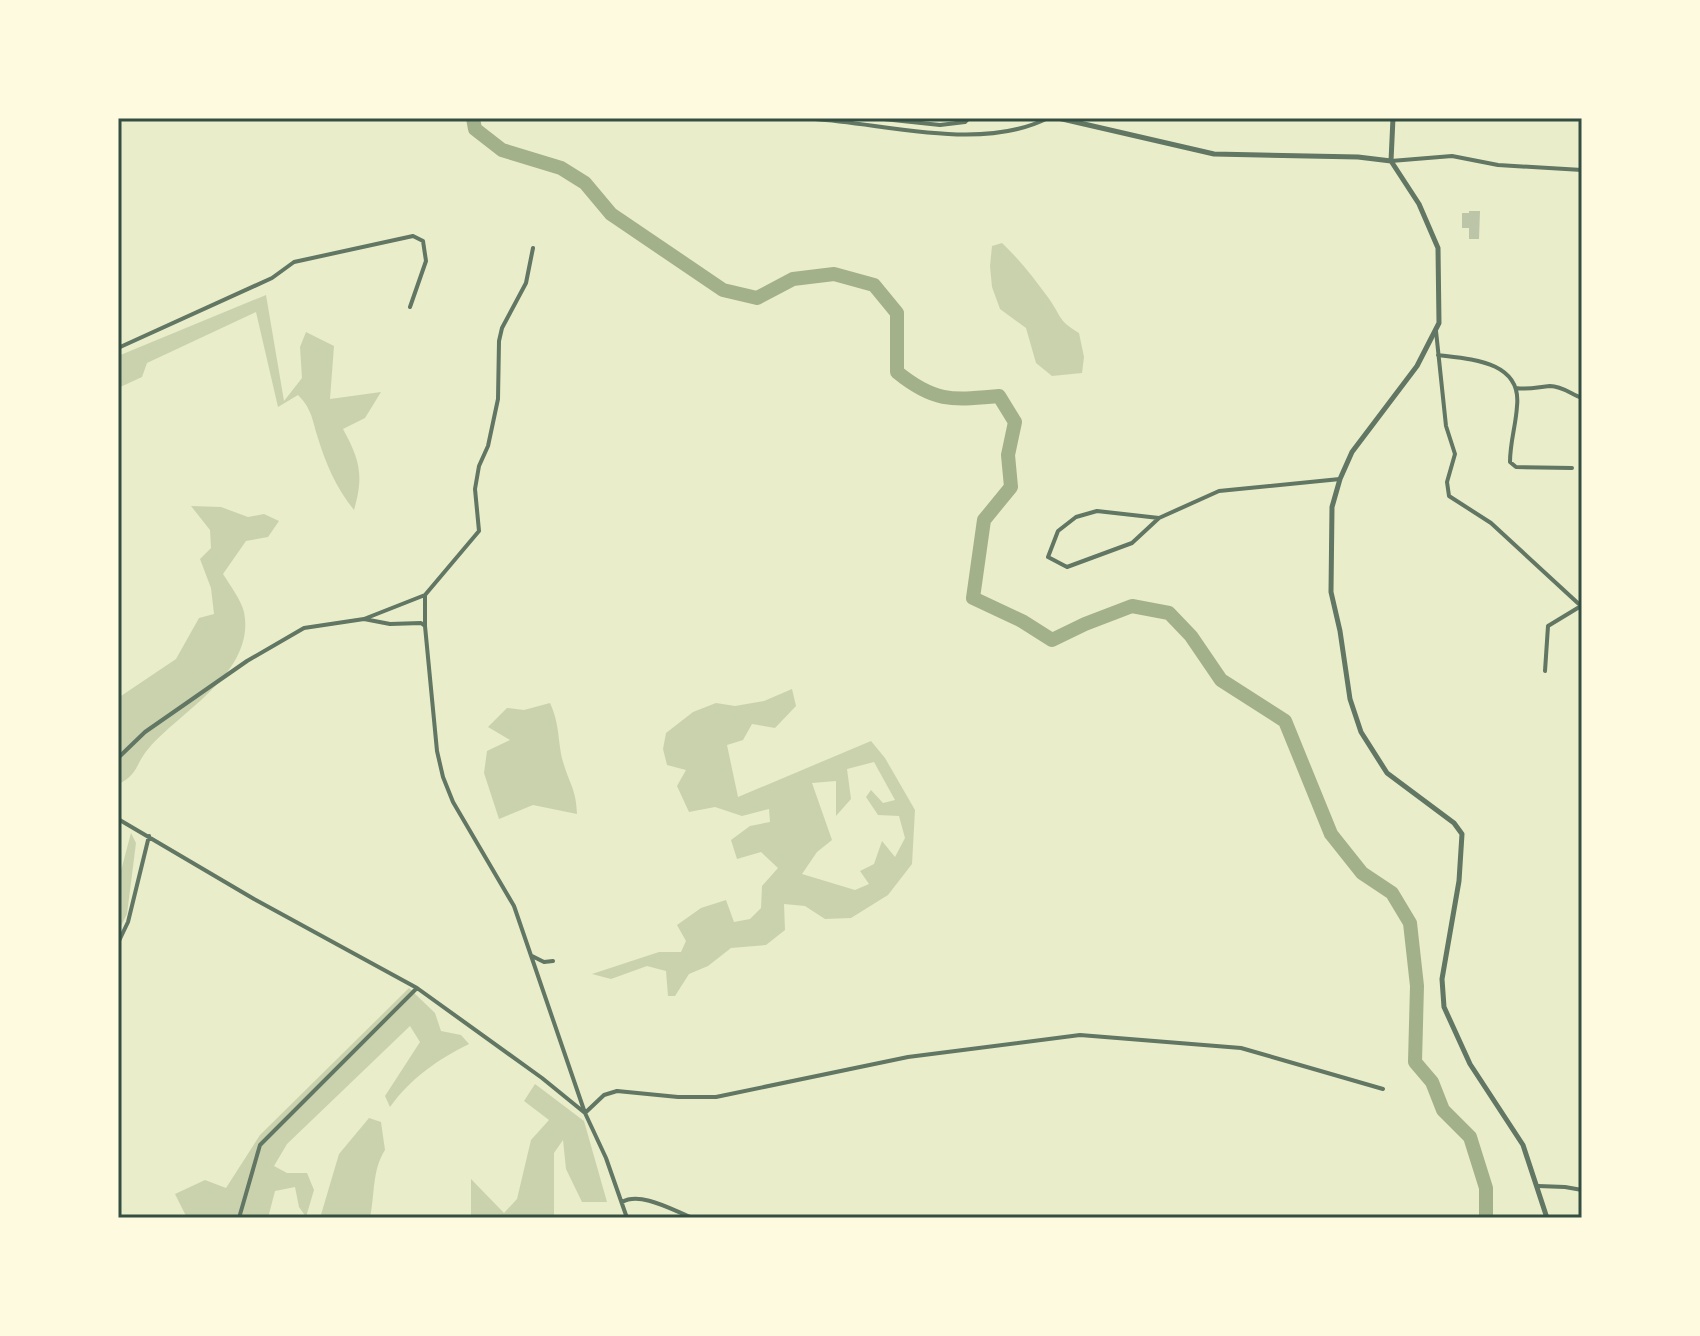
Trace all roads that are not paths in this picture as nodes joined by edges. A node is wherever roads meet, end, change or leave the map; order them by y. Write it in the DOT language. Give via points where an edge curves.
graph roads {
  1 [pos="874,118"];
  2 [pos="969,118"];
  3 [pos="1048,118"];
  4 [pos="1058,118"];
  5 [pos="1393,118"];
  6 [pos="815,119"];
  7 [pos="1391,161"];
  8 [pos="1582,170"];
  9 [pos="533,248"];
  10 [pos="410,307"];
  11 [pos="1436,331"];
  12 [pos="118,348"];
  13 [pos="1438,355"];
  14 [pos="1516,388"];
  15 [pos="1582,398"];
  16 [pos="1572,468"];
  17 [pos="1340,479"];
  18 [pos="1159,518"];
  19 [pos="425,595"];
  20 [pos="364,619"];
  21 [pos="425,626"];
  22 [pos="1545,671"];
  23 [pos="118,758"];
  24 [pos="118,819"];
  25 [pos="149,836"];
  26 [pos="118,943"];
  27 [pos="530,955"];
  28 [pos="553,961"];
  29 [pos="417,988"];
  30 [pos="1383,1089"];
  31 [pos="585,1113"];
  32 [pos="1538,1186"];
  33 [pos="1582,1190"];
  34 [pos="622,1202"];
  35 [pos="239,1218"];
  36 [pos="627,1218"];
  37 [pos="693,1218"];
  38 [pos="1547,1218"];
  1 -- 2 [label="street" via="940,125"];
  3 -- 6 [label="street" via="961,135"];
  4 -- 7 [label="street" via="1214,154"];
  5 -- 7 [label="street"];
  7 -- 8 [label="street" via="1452,156 1498,165"];
  7 -- 11 [label="street" via="1419,204 1438,248"];
  9 -- 19 [label="street" via="531,271 499,341 498,399 475,489 479,531"];
  10 -- 12 [label="street" via="426,261 423,241 413,236 294,262 272,278"];
  11 -- 13 [label="street"];
  11 -- 17 [label="street" via="1417,366 1352,452"];
  13 -- 14 [label="street" via="1483,360 1510,377"];
  13 -- 22 [label="street" via="1446,426 1455,454 1449,496 1491,523 1581,606 1548,626"];
  14 -- 15 [label="street" via="1561,388"];
  14 -- 16 [label="street" via="1510,462 1516,467"];
  17 -- 18 [label="street" via="1219,491"];
  17 -- 32 [label="street" via="1332,507 1331,592 1350,699 1361,732 1387,773 1462,834 1442,979 1444,1007 1470,1064 1523,1145"];
  18 -- 18 [label="street" via="1097,511 1076,517 1058,531 1048,557 1067,567 1101,557 1132,543"];
  19 -- 20 [label="street"];
  19 -- 21 [label="street"];
  20 -- 21 [label="street"];
  20 -- 23 [label="street" via="304,628 158,723"];
  21 -- 27 [label="street" via="443,777 514,906"];
  24 -- 25 [label="street"];
  25 -- 26 [label="street"];
  25 -- 29 [label="street"];
  27 -- 28 [label="street"];
  27 -- 31 [label="street"];
  29 -- 31 [label="street"];
  29 -- 35 [label="street" via="260,1145"];
  30 -- 31 [label="street" via="1241,1048 1080,1035 908,1057 716,1097 617,1091 604,1095"];
  31 -- 34 [label="street"];
  32 -- 33 [label="street"];
  32 -- 38 [label="street"];
  34 -- 36 [label="street"];
  34 -- 37 [label="street" via="639,1198"];
}
